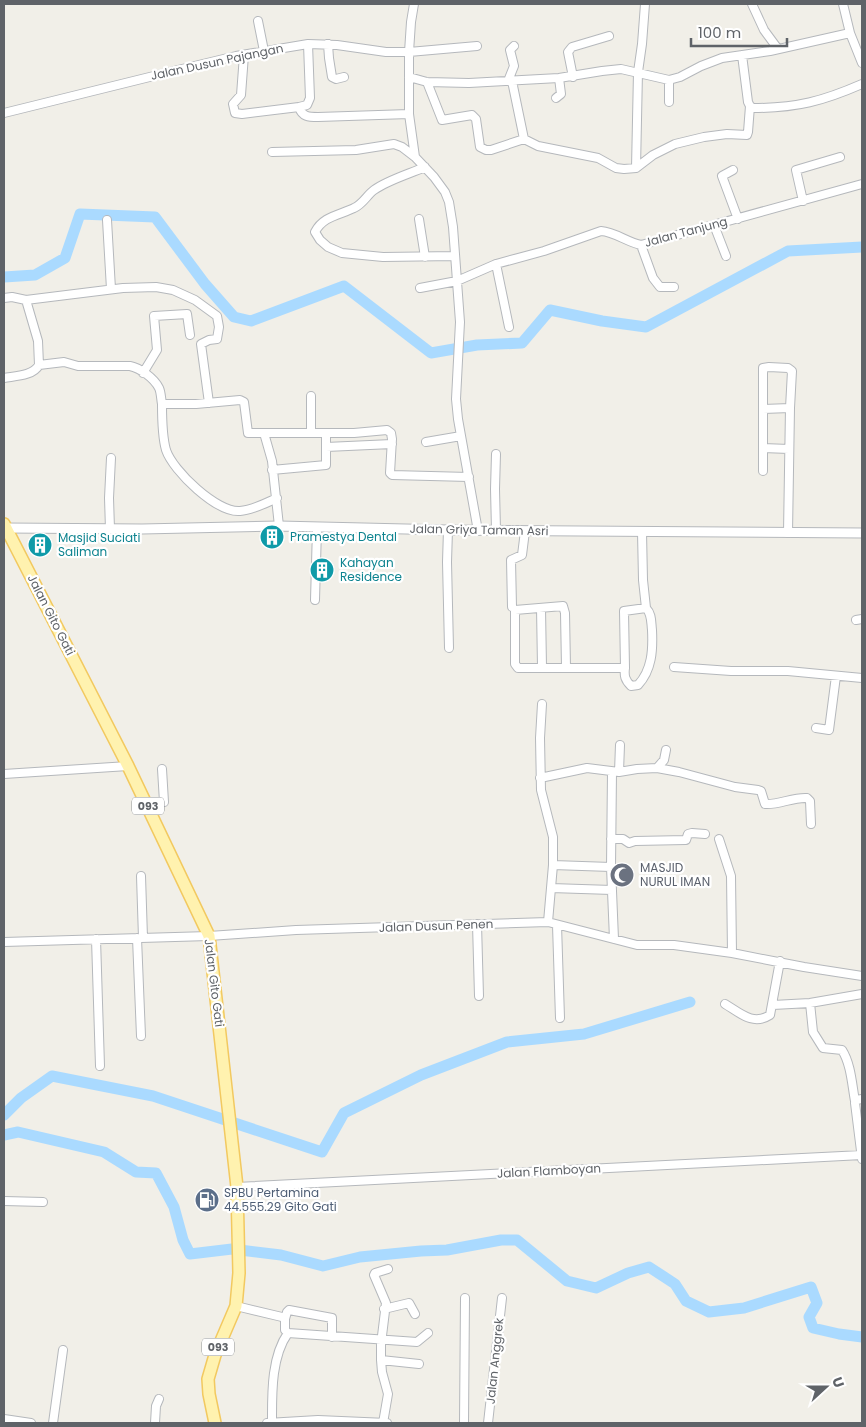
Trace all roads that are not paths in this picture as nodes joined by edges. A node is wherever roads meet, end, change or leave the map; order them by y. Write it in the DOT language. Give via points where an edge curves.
graph roads {
  1 [pos="414,4"];
  2 [pos="644,4"];
  3 [pos="752,4"];
  4 [pos="843,4"];
  5 [pos="258,21"];
  6 [pos="850,33"];
  7 [pos="609,36"];
  8 [pos="308,44"];
  9 [pos="328,44"];
  10 [pos="478,46"];
  11 [pos="514,46"];
  12 [pos="778,49"];
  13 [pos="264,51"];
  14 [pos="409,52"];
  15 [pos="244,55"];
  16 [pos="742,55"];
  17 [pos="862,63"];
  18 [pos="638,72"];
  19 [pos="344,77"];
  20 [pos="409,77"];
  21 [pos="573,77"];
  22 [pos="559,78"];
  23 [pos="669,80"];
  24 [pos="510,81"];
  25 [pos="427,82"];
  26 [pos="862,84"];
  27 [pos="556,98"];
  28 [pos="669,102"];
  29 [pos="750,106"];
  30 [pos="299,107"];
  31 [pos="4,113"];
  32 [pos="409,114"];
  33 [pos="524,139"];
  34 [pos="272,152"];
  35 [pos="415,157"];
  36 [pos="840,157"];
  37 [pos="424,167"];
  38 [pos="636,168"];
  39 [pos="733,170"];
  40 [pos="862,184"];
  41 [pos="803,200"];
  42 [pos="420,219"];
  43 [pos="738,219"];
  44 [pos="107,220"];
  45 [pos="714,225"];
  46 [pos="641,245"];
  47 [pos="455,256"];
  48 [pos="726,256"];
  49 [pos="425,257"];
  50 [pos="496,264"];
  51 [pos="457,281"];
  52 [pos="674,287"];
  53 [pos="420,288"];
  54 [pos="111,290"];
  55 [pos="4,298"];
  56 [pos="26,300"];
  57 [pos="509,327"];
  58 [pos="190,335"];
  59 [pos="39,365"];
  60 [pos="143,373"];
  61 [pos="4,378"];
  62 [pos="312,396"];
  63 [pos="209,402"];
  64 [pos="162,404"];
  65 [pos="790,408"];
  66 [pos="763,409"];
  67 [pos="264,433"];
  68 [pos="311,433"];
  69 [pos="326,433"];
  70 [pos="461,436"];
  71 [pos="426,442"];
  72 [pos="392,444"];
  73 [pos="326,447"];
  74 [pos="763,448"];
  75 [pos="789,449"];
  76 [pos="496,454"];
  77 [pos="111,458"];
  78 [pos="272,470"];
  79 [pos="763,471"];
  80 [pos="469,477"];
  81 [pos="277,498"];
  82 [pos="5,526"];
  83 [pos="279,526"];
  84 [pos="317,528"];
  85 [pos="110,529"];
  86 [pos="448,530"];
  87 [pos="478,530"];
  88 [pos="496,530"];
  89 [pos="525,531"];
  90 [pos="642,532"];
  91 [pos="788,533"];
  92 [pos="862,533"];
  93 [pos="315,600"];
  94 [pos="512,607"];
  95 [pos="540,608"];
  96 [pos="646,608"];
  97 [pos="450,648"];
  98 [pos="542,667"];
  99 [pos="566,667"];
  100 [pos="674,667"];
  101 [pos="625,668"];
  102 [pos="836,676"];
  103 [pos="862,678"];
  104 [pos="542,704"];
  105 [pos="816,728"];
  106 [pos="620,744"];
  107 [pos="666,750"];
  108 [pos="128,766"];
  109 [pos="657,768"];
  110 [pos="162,769"];
  111 [pos="615,772"];
  112 [pos="4,774"];
  113 [pos="540,778"];
  114 [pos="147,804"];
  115 [pos="811,824"];
  116 [pos="705,834"];
  117 [pos="611,839"];
  118 [pos="719,839"];
  119 [pos="553,865"];
  120 [pos="611,867"];
  121 [pos="140,876"];
  122 [pos="552,888"];
  123 [pos="612,890"];
  124 [pos="548,922"];
  125 [pos="477,924"];
  126 [pos="557,925"];
  127 [pos="209,936"];
  128 [pos="96,938"];
  129 [pos="140,938"];
  130 [pos="614,939"];
  131 [pos="4,942"];
  132 [pos="732,953"];
  133 [pos="780,961"];
  134 [pos="862,976"];
  135 [pos="862,994"];
  136 [pos="479,996"];
  137 [pos="810,1003"];
  138 [pos="725,1004"];
  139 [pos="773,1005"];
  140 [pos="560,1018"];
  141 [pos="141,1036"];
  142 [pos="100,1066"];
  143 [pos="859,1100"];
  144 [pos="862,1157"];
  145 [pos="237,1187"];
  146 [pos="4,1201"];
  147 [pos="43,1202"];
  148 [pos="388,1269"];
  149 [pos="465,1298"];
  150 [pos="502,1298"];
  151 [pos="236,1306"];
  152 [pos="384,1309"];
  153 [pos="415,1314"];
  154 [pos="284,1320"];
  155 [pos="288,1333"];
  156 [pos="428,1333"];
  157 [pos="332,1337"];
  158 [pos="381,1340"];
  159 [pos="63,1350"];
  160 [pos="381,1360"];
  161 [pos="419,1364"];
  162 [pos="159,1399"];
  163 [pos="4,1419"];
  164 [pos="318,1421"];
  165 [pos="32,1423"];
  166 [pos="53,1423"];
  167 [pos="155,1423"];
  168 [pos="215,1423"];
  169 [pos="270,1423"];
  170 [pos="385,1423"];
  171 [pos="464,1423"];
  172 [pos="488,1423"];
  1 -- 14 [label="street"];
  2 -- 18 [label="street"];
  3 -- 12 [label="street" via="764,30"];
  4 -- 6 [label="street"];
  5 -- 13 [label="street"];
  6 -- 12 [label="street"];
  6 -- 17 [label="street"];
  7 -- 21 [label="street" via="572,47 568,52"];
  8 -- 9 [label="street, Jalan Dusun Pajangan"];
  8 -- 13 [label="street, Jalan Dusun Pajangan"];
  8 -- 30 [label="street" via="310,98 307,106"];
  9 -- 14 [label="street, Jalan Dusun Pajangan"];
  9 -- 19 [label="street" via="332,77"];
  10 -- 14 [label="street, Jalan Dusun Pajangan"];
  11 -- 24 [label="street" via="510,50 514,66"];
  12 -- 16 [label="street"];
  13 -- 15 [label="street, Jalan Dusun Pajangan"];
  14 -- 20 [label="street"];
  15 -- 30 [label="street" via="240,95 233,104 235,114"];
  15 -- 31 [label="street, Jalan Dusun Pajangan"];
  16 -- 23 [label="street" via="712,61 690,74"];
  16 -- 29 [label="street"];
  18 -- 21 [label="street" via="621,69"];
  18 -- 23 [label="street"];
  18 -- 38 [label="street"];
  20 -- 25 [label="street"];
  20 -- 32 [label="street"];
  21 -- 22 [label="street"];
  22 -- 24 [label="street"];
  22 -- 27 [label="street" via="561,94"];
  23 -- 28 [label="street"];
  24 -- 25 [label="street"];
  24 -- 33 [label="street"];
  25 -- 33 [label="street" via="442,120 472,115 476,119 480,147 491,150"];
  26 -- 29 [label="street" via="823,100 795,106"];
  29 -- 38 [label="street" via="747,135 727,134 675,144"];
  30 -- 32 [label="street" via="301,113 311,117"];
  32 -- 35 [label="street"];
  33 -- 38 [label="street" via="544,147 598,158 616,168"];
  34 -- 35 [label="street" via="356,150 394,144"];
  35 -- 37 [label="street"];
  36 -- 41 [label="street" via="796,170"];
  37 -- 47 [label="street" via="438,182 449,202"];
  37 -- 49 [label="street" via="374,190 362,203 330,217 315,232 328,247 342,253"];
  39 -- 43 [label="street" via="722,176"];
  40 -- 41 [label="street, Jalan Tanjung"];
  41 -- 43 [label="street, Jalan Tanjung"];
  42 -- 49 [label="street"];
  43 -- 45 [label="street, Jalan Tanjung"];
  44 -- 54 [label="street"];
  45 -- 46 [label="street, Jalan Tanjung"];
  45 -- 48 [label="street"];
  46 -- 50 [label="street, Jalan Tanjung" via="602,231"];
  46 -- 52 [label="street" via="653,278 660,287"];
  47 -- 49 [label="street"];
  47 -- 51 [label="street"];
  50 -- 51 [label="street, Jalan Tanjung"];
  50 -- 57 [label="street"];
  51 -- 53 [label="street, Jalan Tanjung"];
  51 -- 70 [label="street" via="460,322 456,399"];
  54 -- 56 [label="street"];
  54 -- 63 [label="street" via="156,287 173,290 196,300 217,316 217,339 200,344"];
  55 -- 56 [label="street"];
  56 -- 59 [label="street" via="38,341"];
  58 -- 60 [label="street" via="187,314 154,316 157,350"];
  59 -- 60 [label="street" via="64,362 78,366 130,366"];
  59 -- 61 [label="street" via="26,374"];
  60 -- 64 [label="street" via="159,388"];
  62 -- 68 [label="street"];
  63 -- 64 [label="street"];
  63 -- 67 [label="street" via="244,402 248,433"];
  64 -- 81 [label="street" via="165,448 189,483 221,505 239,511"];
  65 -- 66 [label="street"];
  65 -- 66 [label="street" via="792,371 769,367 763,368"];
  65 -- 75 [label="street"];
  66 -- 74 [label="street"];
  67 -- 68 [label="street"];
  67 -- 78 [label="street"];
  68 -- 69 [label="street"];
  69 -- 72 [label="street" via="387,430 391,433"];
  69 -- 73 [label="street"];
  70 -- 71 [label="street"];
  70 -- 80 [label="street"];
  72 -- 73 [label="street"];
  72 -- 80 [label="street" via="392,475"];
  73 -- 78 [label="street" via="324,466"];
  74 -- 75 [label="street"];
  74 -- 79 [label="street"];
  75 -- 91 [label="street"];
  76 -- 88 [label="street"];
  77 -- 85 [label="street"];
  78 -- 81 [label="street"];
  80 -- 87 [label="street"];
  81 -- 83 [label="street"];
  82 -- 85 [label="street, Jalan Griya Taman Asri"];
  82 -- 108 [label="main road, Jalan Gito Gati / 093"];
  83 -- 84 [label="street, Jalan Griya Taman Asri"];
  83 -- 85 [label="street, Jalan Griya Taman Asri"];
  84 -- 86 [label="street, Jalan Griya Taman Asri"];
  84 -- 93 [label="street"];
  86 -- 87 [label="street, Jalan Griya Taman Asri"];
  86 -- 97 [label="street"];
  87 -- 88 [label="street, Jalan Griya Taman Asri"];
  88 -- 89 [label="street, Jalan Griya Taman Asri"];
  89 -- 90 [label="street, Jalan Griya Taman Asri"];
  89 -- 94 [label="street" via="522,555 511,560"];
  90 -- 91 [label="street, Jalan Griya Taman Asri"];
  90 -- 96 [label="street"];
  91 -- 92 [label="street, Jalan Griya Taman Asri"];
  95 -- 98 [label="street"];
  95 -- 98 [label="street" via="515,610 515,664 520,668"];
  95 -- 99 [label="street" via="563,606 565,610"];
  96 -- 101 [label="street" via="624,612"];
  96 -- 101 [label="street" via="650,612 653,647 649,667 638,686 626,682"];
  98 -- 99 [label="street"];
  99 -- 101 [label="street"];
  100 -- 102 [label="street"];
  102 -- 103 [label="street"];
  102 -- 105 [label="street" via="829,730"];
  104 -- 113 [label="street"];
  106 -- 111 [label="street"];
  107 -- 109 [label="street" via="664,760"];
  108 -- 112 [label="street"];
  108 -- 114 [label="main road, Jalan Gito Gati / 093"];
  109 -- 111 [label="street"];
  109 -- 115 [label="street" via="758,790 765,804 807,798 810,801"];
  110 -- 114 [label="street" via="164,802"];
  111 -- 113 [label="street" via="587,768"];
  111 -- 117 [label="street"];
  113 -- 119 [label="street" via="543,802 552,828"];
  114 -- 127 [label="main road, Jalan Gito Gati / 093"];
  116 -- 117 [label="street" via="688,834 686,840 629,843 623,839"];
  117 -- 120 [label="street"];
  118 -- 132 [label="street" via="731,876"];
  119 -- 120 [label="street"];
  119 -- 122 [label="street"];
  120 -- 123 [label="street"];
  121 -- 129 [label="street"];
  122 -- 123 [label="street"];
  122 -- 124 [label="street"];
  123 -- 130 [label="street"];
  124 -- 125 [label="street, Jalan Dusun Penen"];
  124 -- 126 [label="street, Jalan Dusun Penen"];
  125 -- 127 [label="street, Jalan Dusun Penen"];
  125 -- 136 [label="street"];
  126 -- 130 [label="street, Jalan Dusun Penen"];
  126 -- 140 [label="street"];
  127 -- 129 [label="street, Jalan Dusun Penen"];
  127 -- 145 [label="main road, Jalan Gito Gati / 093"];
  128 -- 129 [label="street, Jalan Dusun Penen"];
  128 -- 131 [label="street, Jalan Dusun Penen"];
  128 -- 142 [label="street"];
  129 -- 141 [label="street"];
  130 -- 132 [label="street, Jalan Dusun Penen" via="637,945 674,945"];
  132 -- 133 [label="street, Jalan Dusun Penen"];
  133 -- 134 [label="street, Jalan Dusun Penen"];
  133 -- 139 [label="street"];
  135 -- 137 [label="street"];
  137 -- 139 [label="street"];
  137 -- 143 [label="street" via="813,1032 823,1048 842,1050"];
  138 -- 139 [label="street" via="756,1020 770,1015"];
  143 -- 144 [label="street"];
  144 -- 145 [label="street, Jalan Flamboyan"];
  145 -- 151 [label="main road, Jalan Gito Gati / 093" via="239,1273"];
  146 -- 147 [label="street"];
  148 -- 152 [label="street" via="374,1275 384,1298"];
  149 -- 171 [label="street"];
  150 -- 172 [label="street, Jalan Anggrek"];
  151 -- 154 [label="street"];
  151 -- 168 [label="main road, Jalan Gito Gati / 093" via="208,1379"];
  152 -- 153 [label="street" via="409,1303"];
  152 -- 158 [label="street"];
  154 -- 155 [label="street" via="284,1330"];
  154 -- 157 [label="street" via="289,1310 332,1318"];
  155 -- 157 [label="street"];
  155 -- 169 [label="street" via="276,1362"];
  156 -- 158 [label="street" via="417,1342"];
  157 -- 158 [label="street"];
  158 -- 160 [label="street"];
  159 -- 166 [label="street"];
  160 -- 161 [label="street"];
  160 -- 170 [label="street" via="388,1390"];
  162 -- 167 [label="street"];
  163 -- 165 [label="street"];
  164 -- 169 [label="street"];
  164 -- 170 [label="street"];
}
